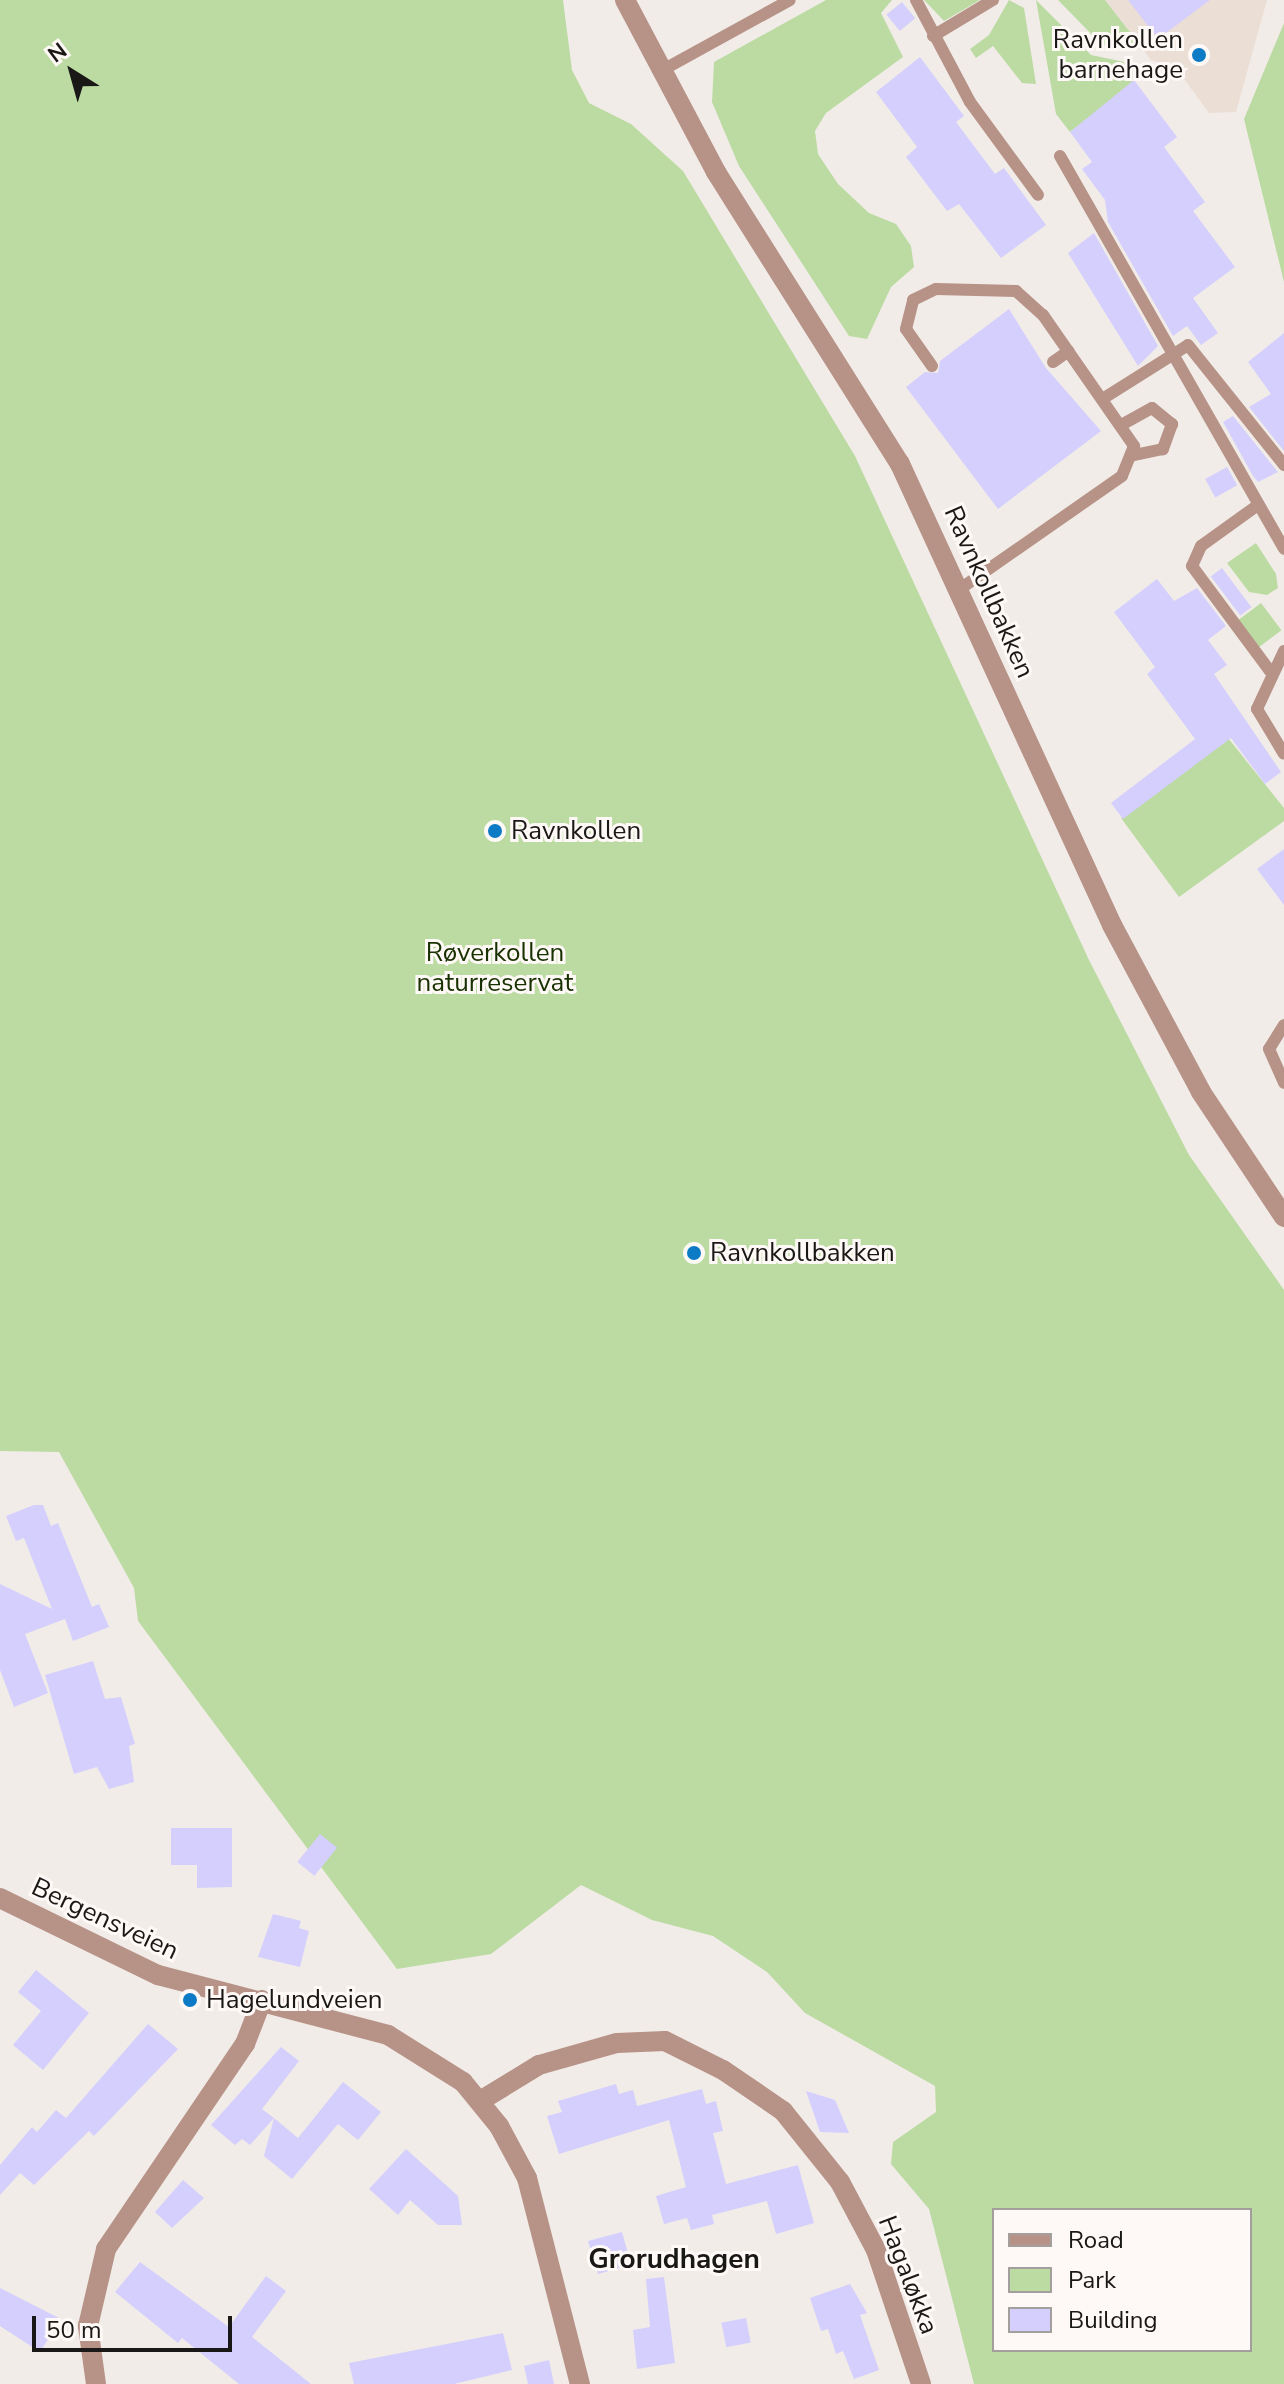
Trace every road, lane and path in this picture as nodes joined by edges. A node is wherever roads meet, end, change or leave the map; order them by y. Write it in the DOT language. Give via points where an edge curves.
graph roads {
  1 [pos="625,0"];
  2 [pos="790,0"];
  3 [pos="916,0"];
  4 [pos="993,0"];
  5 [pos="933,36"];
  6 [pos="659,72"];
  7 [pos="1060,156"];
  8 [pos="1038,195"];
  9 [pos="1069,351"];
  10 [pos="1167,353"];
  11 [pos="1053,362"];
  12 [pos="932,366"];
  13 [pos="1104,398"];
  14 [pos="1123,424"];
  15 [pos="1134,455"];
  16 [pos="1284,465"];
  17 [pos="1258,505"];
  18 [pos="1284,549"];
  19 [pos="960,589"];
  20 [pos="1284,651"];
  21 [pos="1270,671"];
  22 [pos="1284,754"];
  23 [pos="1284,1025"];
  24 [pos="1284,1083"];
  25 [pos="1284,1217"];
  26 [pos="0,1898"];
  27 [pos="262,2000"];
  28 [pos="480,2101"];
  29 [pos="96,2384"];
  30 [pos="580,2384"];
  31 [pos="921,2384"];
  1 -- 6 [label="street, Ravnkollbakken"];
  2 -- 6 [label="lane"];
  3 -- 5 [label="lane"];
  4 -- 5 [label="lane"];
  5 -- 8 [label="lane"];
  6 -- 19 [label="street, Ravnkollbakken" via="900,464"];
  7 -- 10 [label="lane"];
  9 -- 11 [label="lane"];
  9 -- 12 [label="lane" via="1016,291 936,289 913,300 905,320"];
  9 -- 13 [label="lane"];
  10 -- 13 [label="lane"];
  10 -- 16 [label="lane" via="1180,345 1194,349"];
  10 -- 17 [label="lane"];
  13 -- 14 [label="lane"];
  14 -- 15 [label="lane"];
  14 -- 15 [label="lane" via="1152,408 1172,424 1163,449"];
  15 -- 19 [label="lane" via="1122,476"];
  17 -- 18 [label="lane"];
  17 -- 21 [label="lane" via="1201,546 1192,566"];
  19 -- 25 [label="street, Ravnkollbakken" via="1155,1008"];
  20 -- 21 [label="lane"];
  21 -- 22 [label="lane" via="1257,709"];
  23 -- 24 [label="lane" via="1269,1049"];
  26 -- 27 [label="street, Bergensveien" via="158,1975"];
  27 -- 28 [label="street, Bergensveien" via="388,2035 438,2063"];
  27 -- 29 [label="street" via="245,2044 106,2249 88,2326"];
  28 -- 30 [label="street, Bergensveien" via="527,2178"];
  28 -- 31 [label="street, Hagaløkka" via="539,2065 617,2043 665,2041 723,2070 783,2111 840,2182 876,2250"];
}
